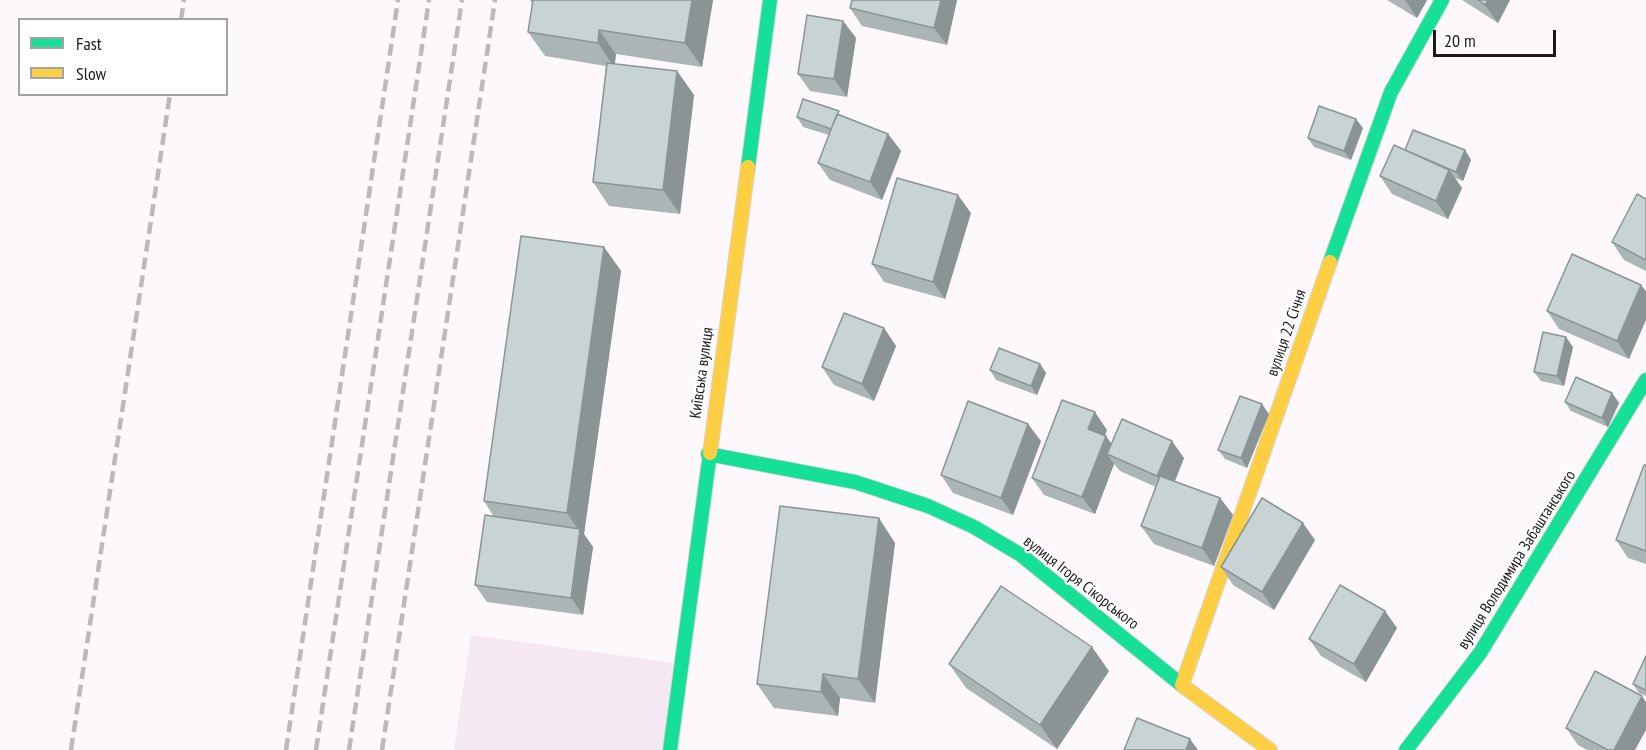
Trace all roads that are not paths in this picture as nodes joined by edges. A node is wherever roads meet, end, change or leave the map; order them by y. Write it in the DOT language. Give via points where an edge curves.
graph roads {
  1 [pos="770,0"];
  2 [pos="1442,0"];
  3 [pos="1646,380"];
  4 [pos="708,454"];
  5 [pos="1182,685"];
  6 [pos="670,750"];
  7 [pos="1270,750"];
  8 [pos="1406,750"];
  1 -- 4 [label="street, Київська вулиця"];
  2 -- 5 [label="street, вулиця 22 Січня" via="1391,92 1377,126"];
  3 -- 8 [label="street, вулиця Володимира Забаштанського" via="1480,653"];
  4 -- 5 [label="street, вулиця Ігоря Сікорського" via="855,482 928,506 974,527 1022,555"];
  4 -- 6 [label="street, Київська вулиця"];
  5 -- 7 [label="street, вулиця Ігоря Сікорського"];
}
